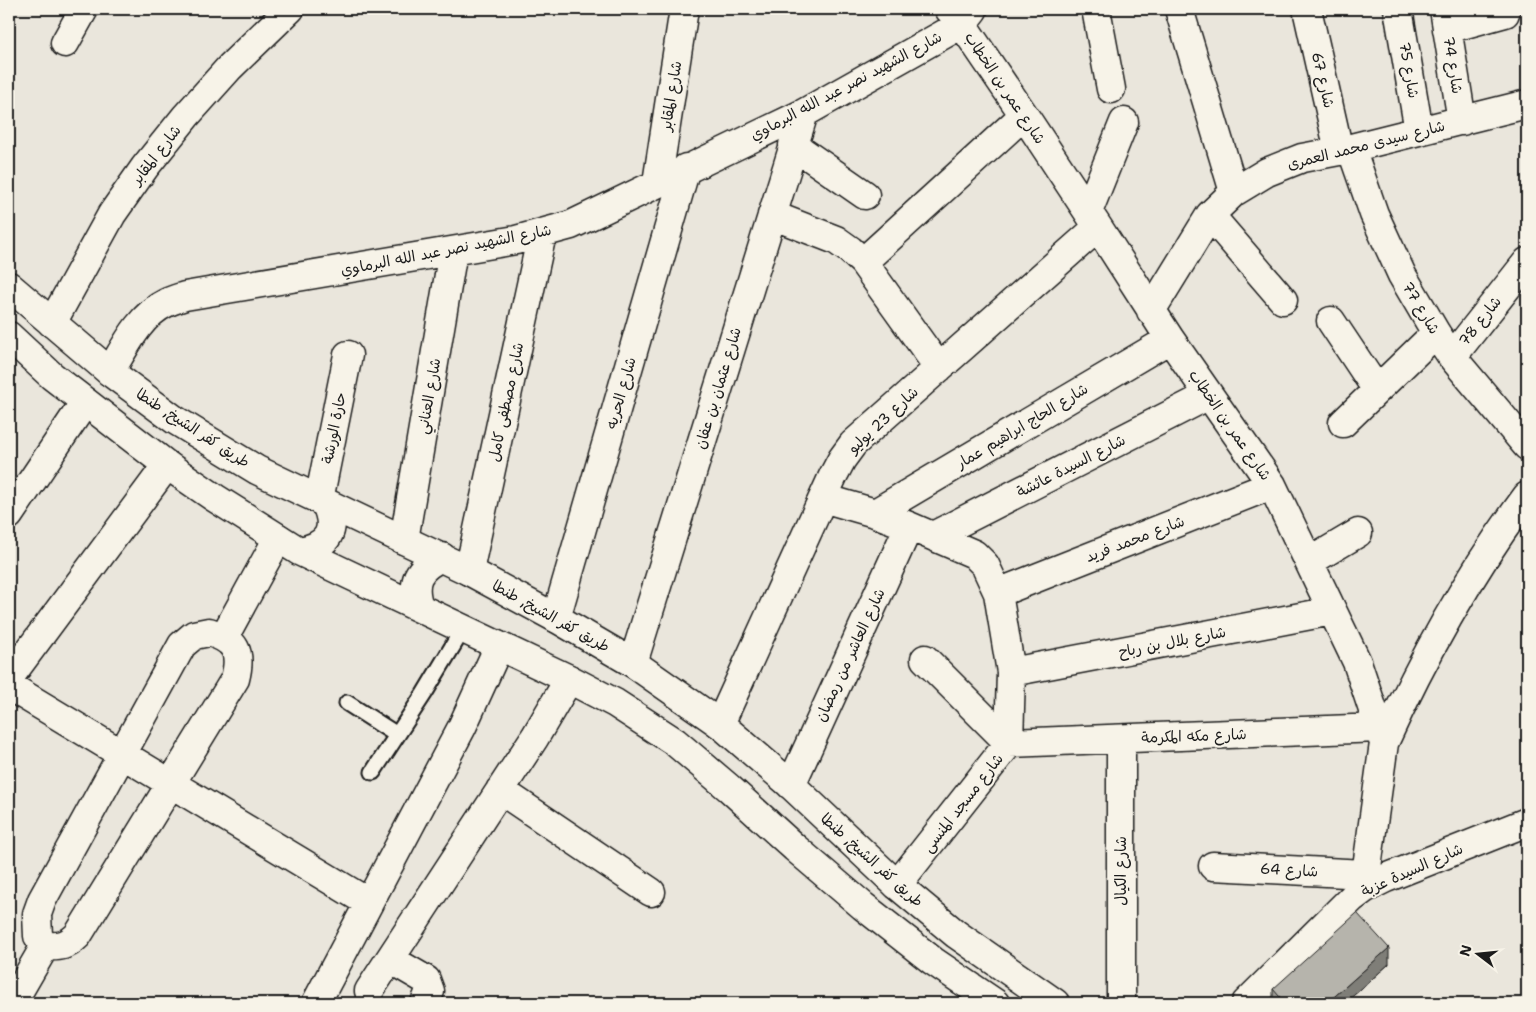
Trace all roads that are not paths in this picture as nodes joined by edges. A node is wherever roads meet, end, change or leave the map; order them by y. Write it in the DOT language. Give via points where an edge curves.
graph roads {
  1 [pos="84,9"];
  2 [pos="290,9"];
  3 [pos="1096,9"];
  4 [pos="1179,9"];
  5 [pos="1306,9"];
  6 [pos="1398,9"];
  7 [pos="688,13"];
  8 [pos="1505,13"];
  9 [pos="962,14"];
  10 [pos="1446,19"];
  11 [pos="65,43"];
  12 [pos="1111,89"];
  13 [pos="1527,104"];
  14 [pos="804,113"];
  15 [pos="1024,115"];
  16 [pos="1462,121"];
  17 [pos="1124,122"];
  18 [pos="1420,131"];
  19 [pos="794,145"];
  20 [pos="1345,150"];
  21 [pos="686,168"];
  22 [pos="657,183"];
  23 [pos="1234,192"];
  24 [pos="865,195"];
  25 [pos="772,215"];
  26 [pos="1210,215"];
  27 [pos="1093,219"];
  28 [pos="542,234"];
  29 [pos="453,251"];
  30 [pos="863,262"];
  31 [pos="1527,262"];
  32 [pos="9,286"];
  33 [pos="1283,300"];
  34 [pos="1152,311"];
  35 [pos="1331,321"];
  36 [pos="52,323"];
  37 [pos="1436,333"];
  38 [pos="9,336"];
  39 [pos="1170,339"];
  40 [pos="348,356"];
  41 [pos="1452,357"];
  42 [pos="939,368"];
  43 [pos="110,372"];
  44 [pos="1377,390"];
  45 [pos="1209,395"];
  46 [pos="85,402"];
  47 [pos="1344,423"];
  48 [pos="1527,446"];
  49 [pos="167,465"];
  50 [pos="1272,485"];
  51 [pos="1527,496"];
  52 [pos="823,498"];
  53 [pos="322,501"];
  54 [pos="875,514"];
  55 [pos="9,515"];
  56 [pos="921,531"];
  57 [pos="1358,533"];
  58 [pos="404,540"];
  59 [pos="289,544"];
  60 [pos="442,557"];
  61 [pos="1309,562"];
  62 [pos="469,571"];
  63 [pos="998,593"];
  64 [pos="419,607"];
  65 [pos="1332,610"];
  66 [pos="556,618"];
  67 [pos="463,629"];
  68 [pos="224,637"];
  69 [pos="499,646"];
  70 [pos="925,659"];
  71 [pos="633,663"];
  72 [pos="1011,672"];
  73 [pos="9,678"];
  74 [pos="569,679"];
  75 [pos="9,686"];
  76 [pos="347,703"];
  77 [pos="720,724"];
  78 [pos="397,735"];
  79 [pos="1381,736"];
  80 [pos="1121,739"];
  81 [pos="1010,744"];
  82 [pos="122,754"];
  83 [pos="373,772"];
  84 [pos="171,784"];
  85 [pos="791,784"];
  86 [pos="500,790"];
  87 [pos="1527,822"];
  88 [pos="1213,866"];
  89 [pos="1364,881"];
  90 [pos="897,885"];
  91 [pos="651,892"];
  92 [pos="369,903"];
  93 [pos="45,946"];
  94 [pos="390,958"];
  95 [pos="369,991"];
  96 [pos="12,1003"];
  97 [pos="316,1003"];
  98 [pos="425,1003"];
  99 [pos="994,1003"];
  100 [pos="1056,1003"];
  101 [pos="1121,1003"];
  102 [pos="1246,1003"];
  1 -- 11 [label="street"];
  2 -- 36 [label="street, شارع المقابر" via="230,67 145,167 112,214"];
  3 -- 12 [label="street"];
  4 -- 23 [label="street"];
  5 -- 20 [label="street, شارع 67"];
  6 -- 18 [label="street, شارع 75"];
  7 -- 22 [label="street, شارع المقابر"];
  8 -- 10 [label="street"];
  9 -- 14 [label="street, شارع الشهيد نصر عبد الله البرماوي"];
  9 -- 15 [label="street, شارع عمر بن الخطاب"];
  10 -- 16 [label="street, شارع 74"];
  13 -- 16 [label="street, شارع سيدى محمد العمرى"];
  14 -- 19 [label="street, شارع عثمان بن عفان"];
  14 -- 21 [label="street, شارع الشهيد نصر عبد الله البرماوي"];
  15 -- 27 [label="street, شارع عمر بن الخطاب"];
  15 -- 30 [label="street"];
  16 -- 18 [label="street, شارع سيدى محمد العمرى"];
  17 -- 27 [label="street"];
  18 -- 20 [label="street, شارع سيدى محمد العمرى"];
  19 -- 24 [label="street"];
  19 -- 25 [label="street, شارع عثمان بن عفان"];
  20 -- 23 [label="street, شارع سيدى محمد العمرى" via="1302,158 1267,172"];
  20 -- 37 [label="street, شارع 77" via="1398,266"];
  21 -- 22 [label="street, شارع الشهيد نصر عبد الله البرماوي"];
  21 -- 66 [label="street, شارع الحريه"];
  22 -- 28 [label="street, شارع الشهيد نصر عبد الله البرماوي" via="571,225"];
  23 -- 26 [label="street, شارع سيدى محمد العمرى"];
  25 -- 30 [label="street" via="836,240"];
  25 -- 71 [label="street, شارع عثمان بن عفان"];
  26 -- 33 [label="street"];
  26 -- 34 [label="street, شارع سيدى محمد العمرى"];
  27 -- 34 [label="street, شارع عمر بن الخطاب"];
  27 -- 42 [label="street, شارع 23 يوليو"];
  28 -- 29 [label="street, شارع الشهيد نصر عبد الله البرماوي"];
  28 -- 62 [label="street, شارع مصطفى كامل"];
  29 -- 43 [label="street, شارع الشهيد نصر عبد الله البرماوي" via="185,296 165,303 135,330"];
  29 -- 58 [label="street, شارع العناني"];
  30 -- 42 [label="street"];
  31 -- 41 [label="street, شارع 78"];
  32 -- 36 [label="street, طريق كفر الشيخ, طنطا"];
  34 -- 39 [label="street, شارع عمر بن الخطاب"];
  35 -- 44 [label="street"];
  36 -- 43 [label="street, طريق كفر الشيخ, طنطا"];
  37 -- 41 [label="street, شارع 77"];
  37 -- 44 [label="street"];
  38 -- 46 [label="street"];
  39 -- 45 [label="street, شارع عمر بن الخطاب"];
  39 -- 54 [label="street, شارع الحاج ابراهيم عمار"];
  40 -- 53 [label="street, حارة الورشة"];
  41 -- 48 [label="street, شارع 77"];
  42 -- 52 [label="street, شارع 23 يوليو" via="853,444"];
  43 -- 53 [label="street, طريق كفر الشيخ, طنطا" via="175,420 257,470"];
  44 -- 47 [label="street"];
  45 -- 50 [label="street, شارع عمر بن الخطاب"];
  45 -- 56 [label="street, شارع السيدة عائشة"];
  46 -- 49 [label="street"];
  46 -- 55 [label="street"];
  49 -- 59 [label="street"];
  49 -- 73 [label="street"];
  50 -- 61 [label="street, شارع عمر بن الخطاب"];
  50 -- 63 [label="street, شارع محمد فريد"];
  51 -- 79 [label="street" via="1440,628"];
  52 -- 54 [label="street, شارع مسجد المنسى"];
  52 -- 77 [label="street, شارع 23 يوليو"];
  53 -- 58 [label="street, طريق كفر الشيخ, طنطا"];
  53 -- 59 [label="street" via="331,515 331,529 324,541 313,549"];
  54 -- 56 [label="street, شارع مسجد المنسى"];
  56 -- 63 [label="street, شارع مسجد المنسى" via="967,550 980,559"];
  56 -- 85 [label="street, شارع العاشر من رمضان"];
  57 -- 61 [label="street"];
  58 -- 60 [label="street, طريق كفر الشيخ, طنطا"];
  59 -- 64 [label="street"];
  59 -- 68 [label="street"];
  60 -- 62 [label="street, طريق كفر الشيخ, طنطا"];
  60 -- 64 [label="street" via="421,571 415,596"];
  61 -- 65 [label="street, شارع عمر بن الخطاب"];
  62 -- 66 [label="street, طريق كفر الشيخ, طنطا"];
  63 -- 72 [label="street, شارع مسجد المنسى"];
  64 -- 67 [label="street"];
  65 -- 72 [label="street, شارع بلال بن رباح"];
  65 -- 79 [label="street, شارع عمر بن الخطاب" via="1357,662"];
  66 -- 71 [label="street, طريق كفر الشيخ, طنطا"];
  67 -- 69 [label="street"];
  67 -- 78 [label="lane"];
  68 -- 82 [label="street" via="210,632 194,635 182,645"];
  68 -- 84 [label="street" via="235,648 239,663 235,678"];
  69 -- 74 [label="street"];
  69 -- 92 [label="street" via="462,727"];
  70 -- 81 [label="street"];
  71 -- 77 [label="street, طريق كفر الشيخ, طنطا"];
  72 -- 81 [label="street, شارع مسجد المنسى"];
  74 -- 86 [label="street"];
  74 -- 99 [label="street" via="616,703 675,742 863,906 933,961"];
  75 -- 82 [label="street"];
  76 -- 78 [label="lane"];
  77 -- 85 [label="street, طريق كفر الشيخ, طنطا"];
  78 -- 83 [label="lane"];
  79 -- 80 [label="street, شارع مكه المكرمة"];
  79 -- 89 [label="street, شارع عمر بن الخطاب"];
  80 -- 81 [label="street, شارع مكه المكرمة"];
  80 -- 101 [label="street, شارع الكيال"];
  81 -- 90 [label="street, شارع مسجد المنسى"];
  82 -- 84 [label="street"];
  82 -- 93 [label="street" via="42,900 37,914 38,936"];
  84 -- 92 [label="street"];
  84 -- 93 [label="street" via="78,934 70,943"];
  85 -- 90 [label="street, طريق كفر الشيخ, طنطا"];
  86 -- 91 [label="street"];
  86 -- 94 [label="street"];
  87 -- 89 [label="street, شارع السيدة عزبة" via="1375,883"];
  88 -- 89 [label="street, شارع 64"];
  89 -- 102 [label="street, شارع السيدة عزبة"];
  90 -- 100 [label="street, طريق كفر الشيخ, طنطا" via="956,934"];
  92 -- 97 [label="street"];
  93 -- 96 [label="street"];
  94 -- 95 [label="street"];
  94 -- 98 [label="street" via="426,980 430,991"];
}
